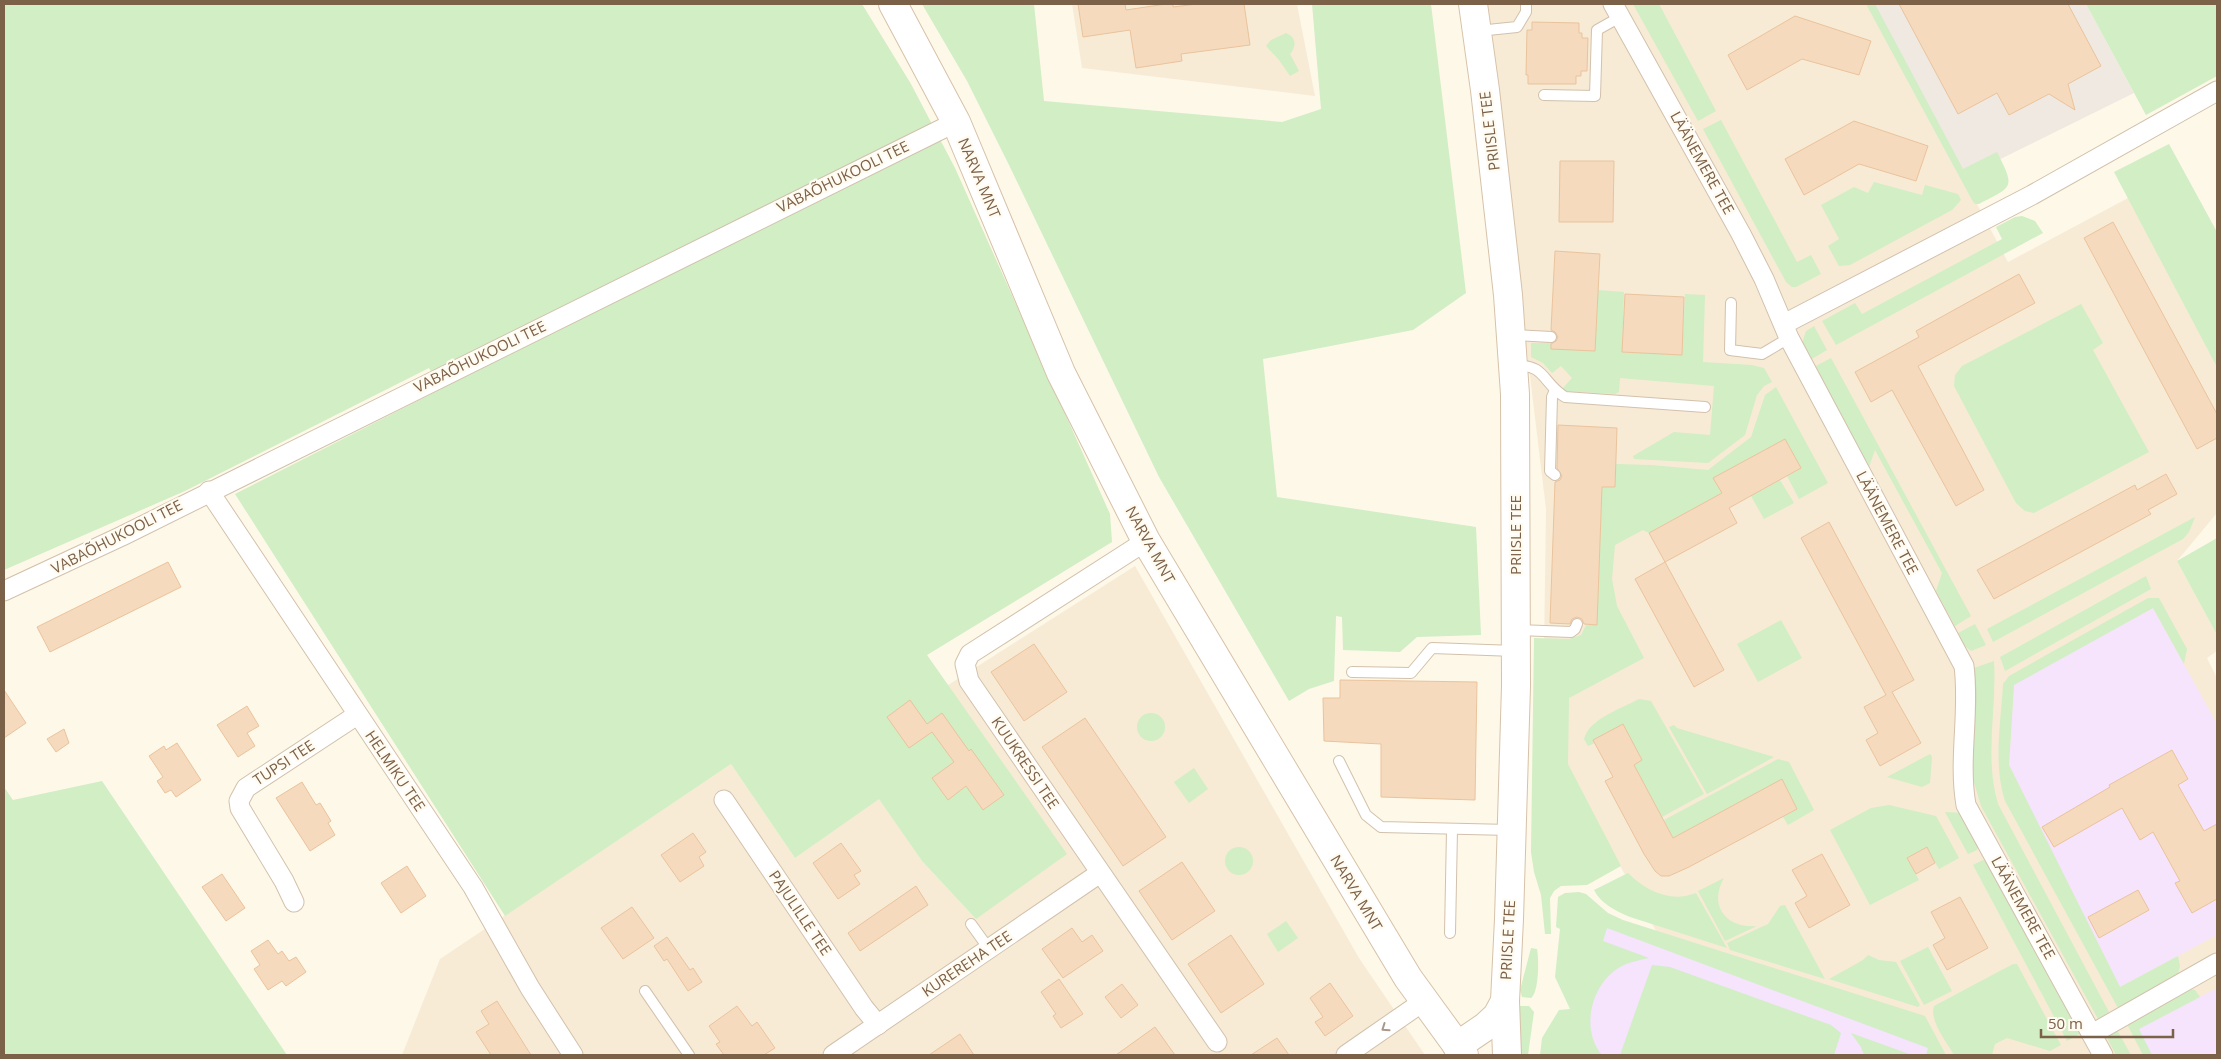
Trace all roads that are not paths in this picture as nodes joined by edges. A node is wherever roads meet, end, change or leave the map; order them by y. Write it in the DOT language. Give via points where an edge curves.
graph roads {
  1 [pos="893,4"];
  2 [pos="1473,4"];
  3 [pos="1526,4"];
  4 [pos="1616,10"];
  5 [pos="1477,31"];
  6 [pos="2217,91"];
  7 [pos="1544,95"];
  8 [pos="956,122"];
  9 [pos="1731,303"];
  10 [pos="1786,331"];
  11 [pos="1511,335"];
  12 [pos="1551,337"];
  13 [pos="1513,365"];
  14 [pos="1555,390"];
  15 [pos="1705,407"];
  16 [pos="1555,475"];
  17 [pos="210,491"];
  18 [pos="1146,541"];
  19 [pos="4,592"];
  20 [pos="1576,624"];
  21 [pos="1516,640"];
  22 [pos="1352,672"];
  23 [pos="357,715"];
  24 [pos="1339,761"];
  25 [pos="724,800"];
  26 [pos="1452,830"];
  27 [pos="1511,830"];
  28 [pos="1100,873"];
  29 [pos="294,902"];
  30 [pos="972,924"];
  31 [pos="1450,933"];
  32 [pos="989,949"];
  33 [pos="2217,963"];
  34 [pos="645,991"];
  35 [pos="1504,1001"];
  36 [pos="1424,1002"];
  37 [pos="878,1025"];
  38 [pos="2092,1034"];
  39 [pos="1217,1042"];
  40 [pos="1506,1044"];
  41 [pos="1467,1052"];
  42 [pos="573,1055"];
  43 [pos="689,1055"];
  44 [pos="833,1055"];
  45 [pos="1346,1055"];
  46 [pos="2103,1055"];
  1 -- 8 [label="main road, NARVA MNT"];
  2 -- 5 [label="main road, PRIISLE TEE"];
  3 -- 5 [label="lane" via="1526,12 1517,27"];
  4 -- 7 [label="lane" via="1597,30 1596,96"];
  4 -- 10 [label="street, LÄÄNEMERE TEE" via="1741,234"];
  5 -- 11 [label="main road, PRIISLE TEE"];
  6 -- 10 [label="street"];
  8 -- 17 [label="street, VABAÕHUKOOLI TEE"];
  8 -- 18 [label="main road, NARVA MNT" via="1061,373"];
  9 -- 10 [label="lane" via="1730,350 1762,354"];
  10 -- 38 [label="street, LÄÄNEMERE TEE" via="1964,666 1967,691 1963,788 1966,804"];
  11 -- 12 [label="lane"];
  11 -- 13 [label="main road, PRIISLE TEE"];
  13 -- 14 [label="lane" via="1530,365 1539,370"];
  13 -- 21 [label="main road, PRIISLE TEE"];
  14 -- 15 [label="lane" via="1565,397"];
  14 -- 16 [label="lane" via="1552,398 1550,471"];
  17 -- 19 [label="street, VABAÕHUKOOLI TEE"];
  17 -- 23 [label="street, HELMIKU TEE"];
  18 -- 28 [label="street, KUUKRESSI TEE" via="970,654 965,664 969,681"];
  18 -- 36 [label="main road, NARVA MNT"];
  20 -- 21 [label="lane" via="1571,632"];
  21 -- 22 [label="lane" via="1432,648 1405,677"];
  21 -- 27 [label="main road, PRIISLE TEE"];
  23 -- 29 [label="street, TUPSI TEE" via="241,794 240,808"];
  23 -- 42 [label="street, HELMIKU TEE" via="473,887 530,988"];
  24 -- 26 [label="lane" via="1366,815 1381,827"];
  25 -- 37 [label="street, PAJULILLE TEE"];
  26 -- 27 [label="lane"];
  26 -- 31 [label="lane"];
  27 -- 35 [label="main road, PRIISLE TEE"];
  28 -- 32 [label="street, KUREREHA TEE"];
  28 -- 39 [label="street, KUUKRESSI TEE"];
  30 -- 32 [label="lane"];
  32 -- 37 [label="street, KUREREHA TEE"];
  33 -- 38 [label="street"];
  34 -- 43 [label="lane"];
  35 -- 40 [label="main road"];
  35 -- 41 [label="main road, PRIISLE TEE" via="1497,1016"];
  36 -- 41 [label="main road, NARVA MNT"];
  36 -- 45 [label="street, one-way"];
  37 -- 44 [label="street, KUREREHA TEE"];
  38 -- 46 [label="street, LÄÄNEMERE TEE"];
  40 -- 41 [label="main road"];
}
